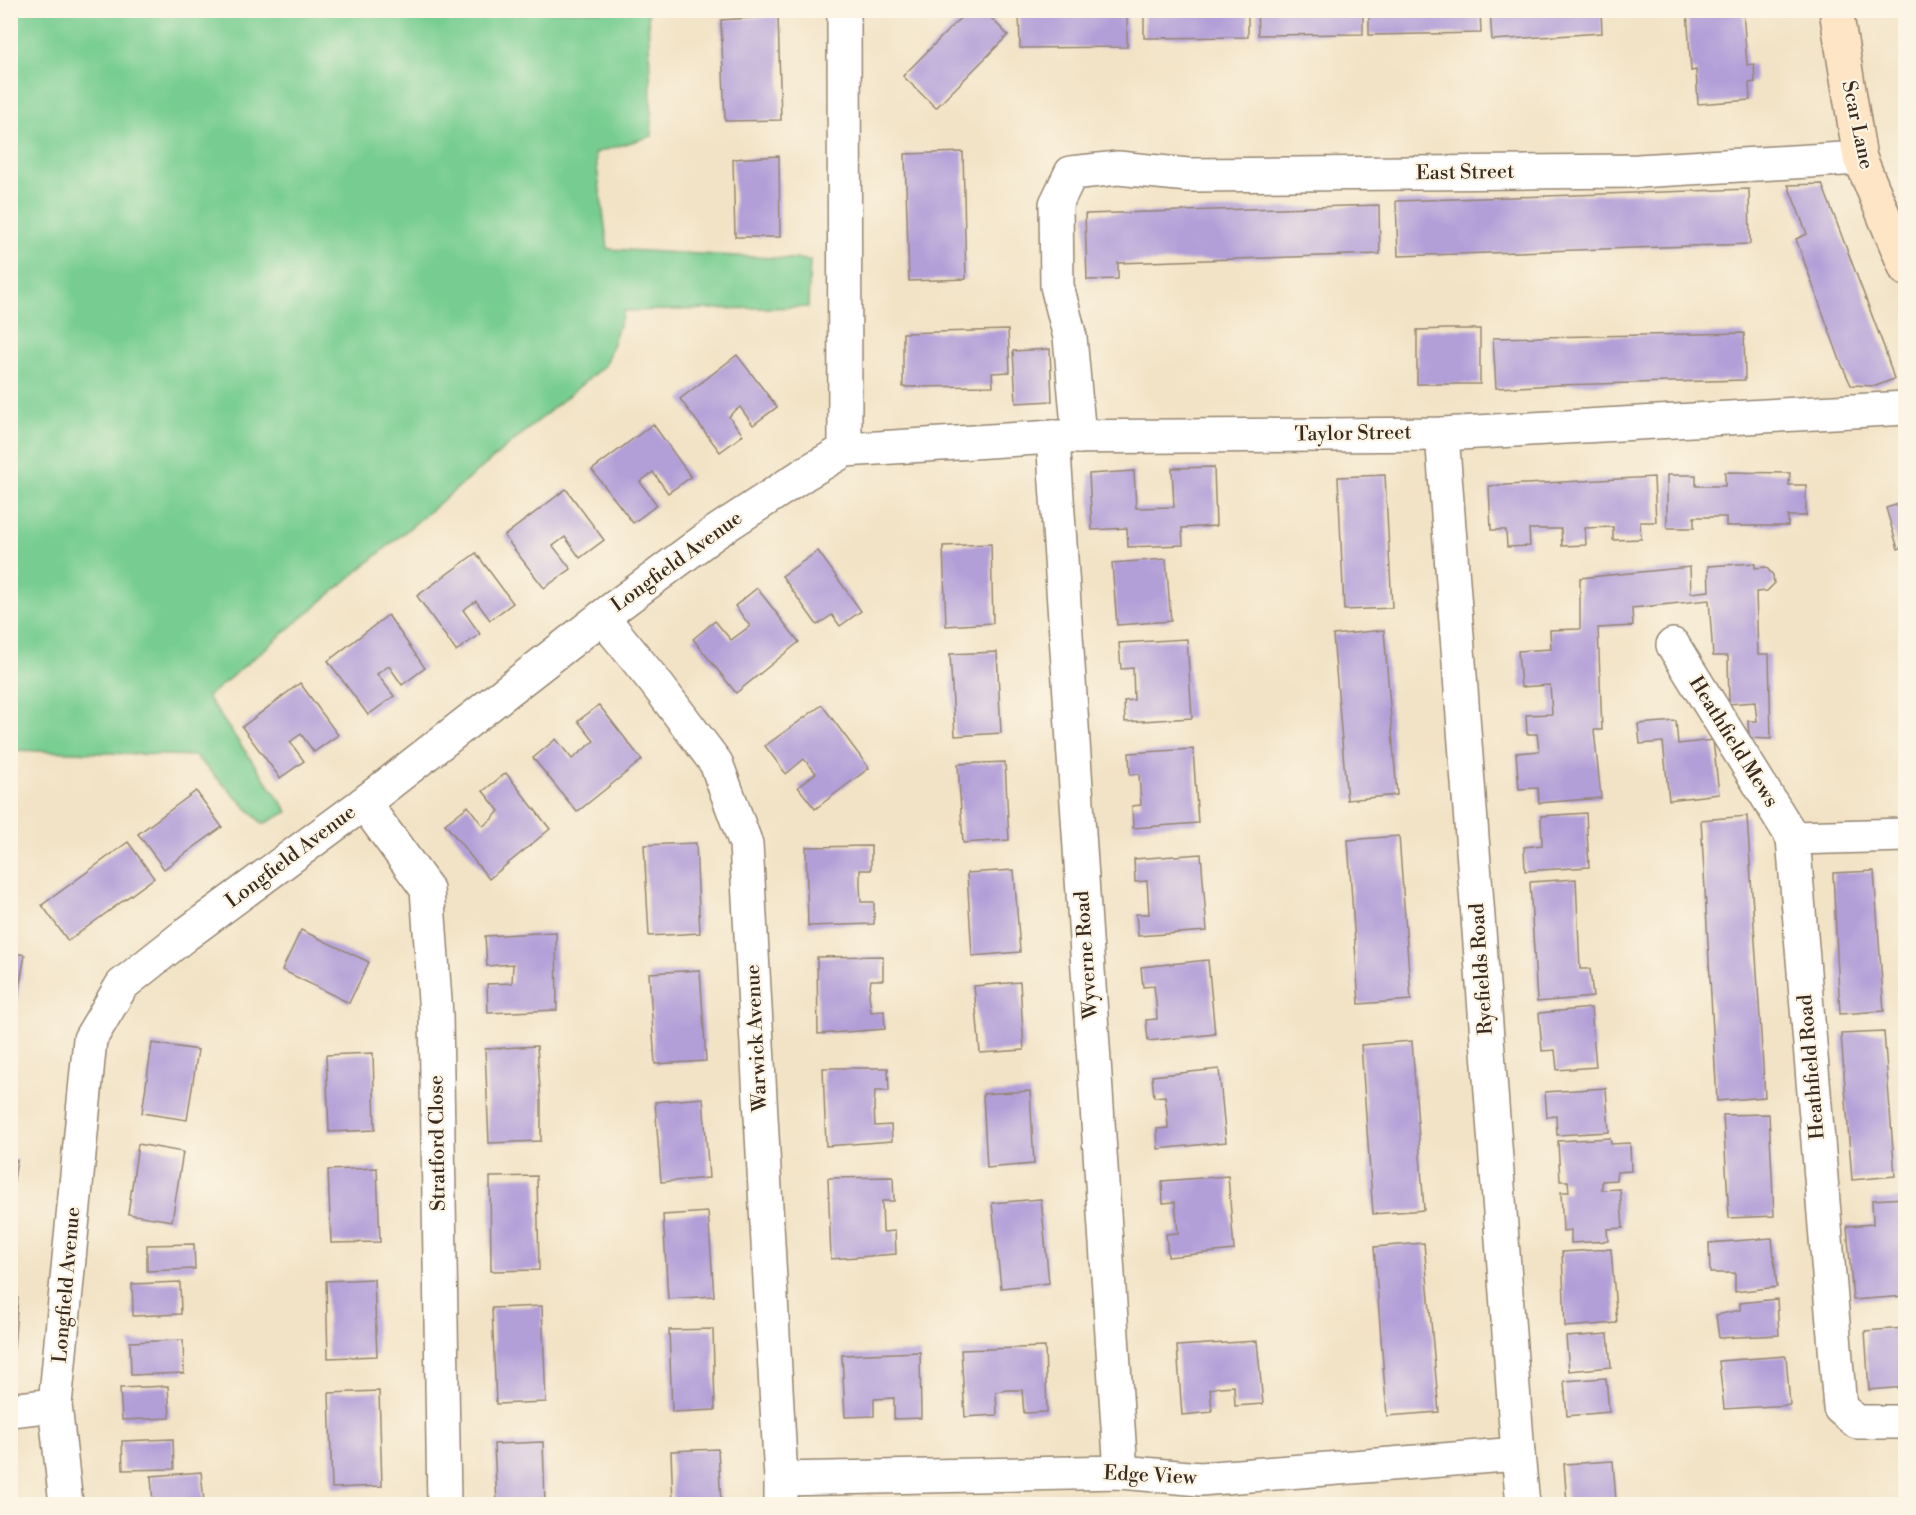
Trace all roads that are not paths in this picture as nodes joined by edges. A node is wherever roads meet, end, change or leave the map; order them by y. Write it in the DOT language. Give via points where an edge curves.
graph roads {
  1 [pos="844,10"];
  2 [pos="1836,10"];
  3 [pos="1860,158"];
  4 [pos="1905,269"];
  5 [pos="1057,286"];
  6 [pos="1905,408"];
  7 [pos="1442,434"];
  8 [pos="1066,437"];
  9 [pos="845,450"];
  10 [pos="806,473"];
  11 [pos="602,617"];
  12 [pos="1673,645"];
  13 [pos="364,803"];
  14 [pos="1905,835"];
  15 [pos="1793,838"];
  16 [pos="55,1405"];
  17 [pos="10,1410"];
  18 [pos="1905,1422"];
  19 [pos="1518,1454"];
  20 [pos="1121,1472"];
  21 [pos="781,1492"];
  22 [pos="1202,1492"];
  23 [pos="66,1504"];
  24 [pos="444,1504"];
  25 [pos="1524,1504"];
  1 -- 9 [label="street"];
  2 -- 3 [label="main road, Scar Lane"];
  3 -- 4 [label="main road, Scar Lane"];
  3 -- 5 [label="street, East Street" via="1638,171 1188,175 1118,168 1071,173 1056,204"];
  5 -- 8 [label="street, Wyverne Road" via="1070,337"];
  6 -- 7 [label="street, Taylor Street"];
  7 -- 8 [label="street, Taylor Street"];
  7 -- 19 [label="street, Ryefields Road"];
  8 -- 9 [label="street, Taylor Street"];
  8 -- 20 [label="street, Wyverne Road"];
  9 -- 10 [label="street, Taylor Street"];
  10 -- 11 [label="street, Longfield Avenue" via="712,534"];
  11 -- 13 [label="street, Longfield Avenue"];
  11 -- 21 [label="street, Warwick Avenue" via="716,763 746,844"];
  12 -- 15 [label="street, Heathfield Mews"];
  13 -- 16 [label="street, Longfield Avenue" via="122,985 90,1039"];
  13 -- 24 [label="street, Stratford Close" via="427,889 436,1016"];
  14 -- 15 [label="street"];
  15 -- 18 [label="street, Heathfield Road" via="1840,1408 1857,1422"];
  16 -- 17 [label="street"];
  16 -- 23 [label="street, Longfield Avenue"];
  19 -- 22 [label="street, Edge View"];
  19 -- 25 [label="street, Ryefields Road"];
  20 -- 21 [label="street, Edge View"];
  20 -- 22 [label="street, Edge View"];
}
